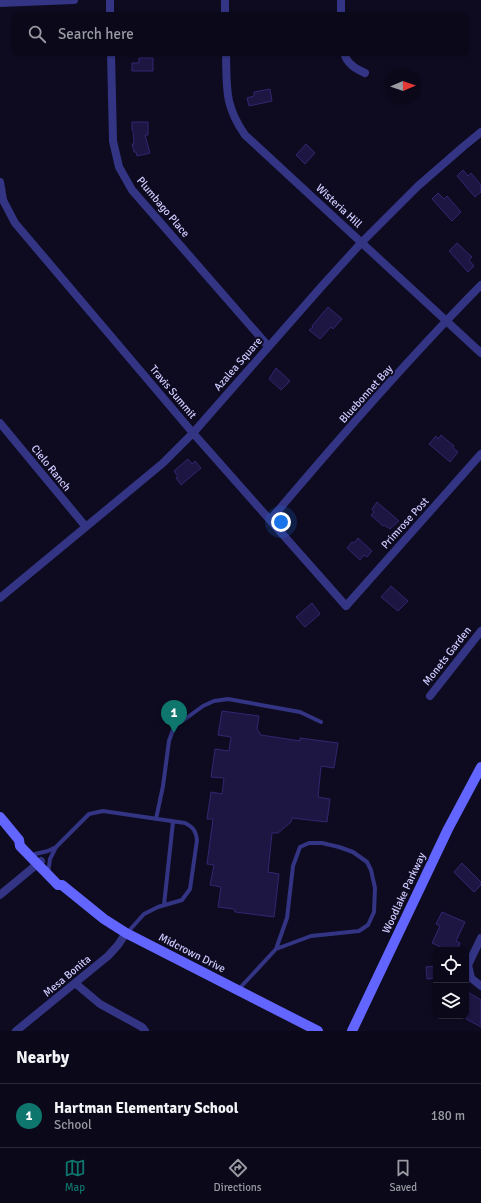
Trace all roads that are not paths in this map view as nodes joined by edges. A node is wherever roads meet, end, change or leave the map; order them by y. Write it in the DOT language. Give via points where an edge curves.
graph roads {
  1 [pos="74,0"];
  2 [pos="110,0"];
  3 [pos="225,0"];
  4 [pos="341,0"];
  5 [pos="0,3"];
  6 [pos="110,12"];
  7 [pos="225,12"];
  8 [pos="341,12"];
  9 [pos="111,56"];
  10 [pos="226,56"];
  11 [pos="345,56"];
  12 [pos="365,73"];
  13 [pos="481,132"];
  14 [pos="0,182"];
  15 [pos="362,242"];
  16 [pos="481,285"];
  17 [pos="446,321"];
  18 [pos="268,346"];
  19 [pos="481,353"];
  20 [pos="0,423"];
  21 [pos="193,433"];
  22 [pos="481,454"];
  23 [pos="270,520"];
  24 [pos="86,527"];
  25 [pos="0,598"];
  26 [pos="346,606"];
  27 [pos="481,631"];
  28 [pos="430,696"];
  29 [pos="321,722"];
  30 [pos="481,767"];
  31 [pos="0,817"];
  32 [pos="156,819"];
  33 [pos="173,822"];
  34 [pos="56,847"];
  35 [pos="42,864"];
  36 [pos="0,895"];
  37 [pos="164,905"];
  38 [pos="126,933"];
  39 [pos="481,938"];
  40 [pos="276,949"];
  41 [pos="75,983"];
  42 [pos="481,986"];
  43 [pos="238,990"];
  44 [pos="16,1031"];
  45 [pos="145,1031"];
  46 [pos="318,1031"];
  47 [pos="352,1031"];
  1 -- 5 [label="street"];
  2 -- 6 [label="street"];
  3 -- 7 [label="street"];
  4 -- 8 [label="street"];
  9 -- 18 [label="street, Plumbago Place" via="113,141 119,167 132,190"];
  10 -- 15 [label="street, Wisteria Hill" via="230,109 245,135"];
  11 -- 12 [label="street" via="353,67"];
  13 -- 15 [label="street, Azalea Square" via="418,186"];
  14 -- 21 [label="street, Travis Summit" via="3,200 15,223"];
  15 -- 17 [label="street, Wisteria Hill"];
  15 -- 18 [label="street, Azalea Square"];
  16 -- 17 [label="street, Bluebonnet Bay"];
  17 -- 19 [label="street, Wisteria Hill"];
  17 -- 23 [label="street, Bluebonnet Bay"];
  18 -- 21 [label="street, Azalea Square"];
  20 -- 24 [label="street, Cielo Ranch"];
  21 -- 23 [label="street, Travis Summit"];
  21 -- 24 [label="street, Azalea Square" via="163,463"];
  22 -- 26 [label="street, Primrose Post"];
  23 -- 26 [label="street, Travis Summit"];
  24 -- 25 [label="street, Azalea Square"];
  27 -- 28 [label="street, Monets Garden"];
  29 -- 32 [label="lane" via="300,712 228,699 203,706 174,727 168,741"];
  30 -- 47 [label="street, Woodlake Parkway" via="448,829"];
  31 -- 35 [label="street, Midcrown Drive" via="19,840 20,846"];
  32 -- 33 [label="lane"];
  32 -- 34 [label="lane" via="103,811 89,814"];
  33 -- 37 [label="lane"];
  33 -- 37 [label="lane" via="192,826 197,840 190,889 182,900"];
  34 -- 35 [label="lane" via="50,859"];
  34 -- 35 [label="lane" via="48,851"];
  35 -- 36 [label="street"];
  35 -- 38 [label="street, Midcrown Drive" via="58,885 62,885"];
  37 -- 38 [label="lane" via="144,914"];
  38 -- 41 [label="street, Mesa Bonita" via="108,956"];
  38 -- 43 [label="street, Midcrown Drive"];
  39 -- 42 [label="street" via="468,965 471,978"];
  40 -- 40 [label="lane" via="311,936 359,931 368,925 374,912 376,888 367,862 339,846 309,843 300,847 293,866 286,918"];
  40 -- 43 [label="lane"];
  41 -- 44 [label="street, Mesa Bonita"];
  41 -- 45 [label="street" via="96,1001"];
  43 -- 46 [label="street, Midcrown Drive"];
}
